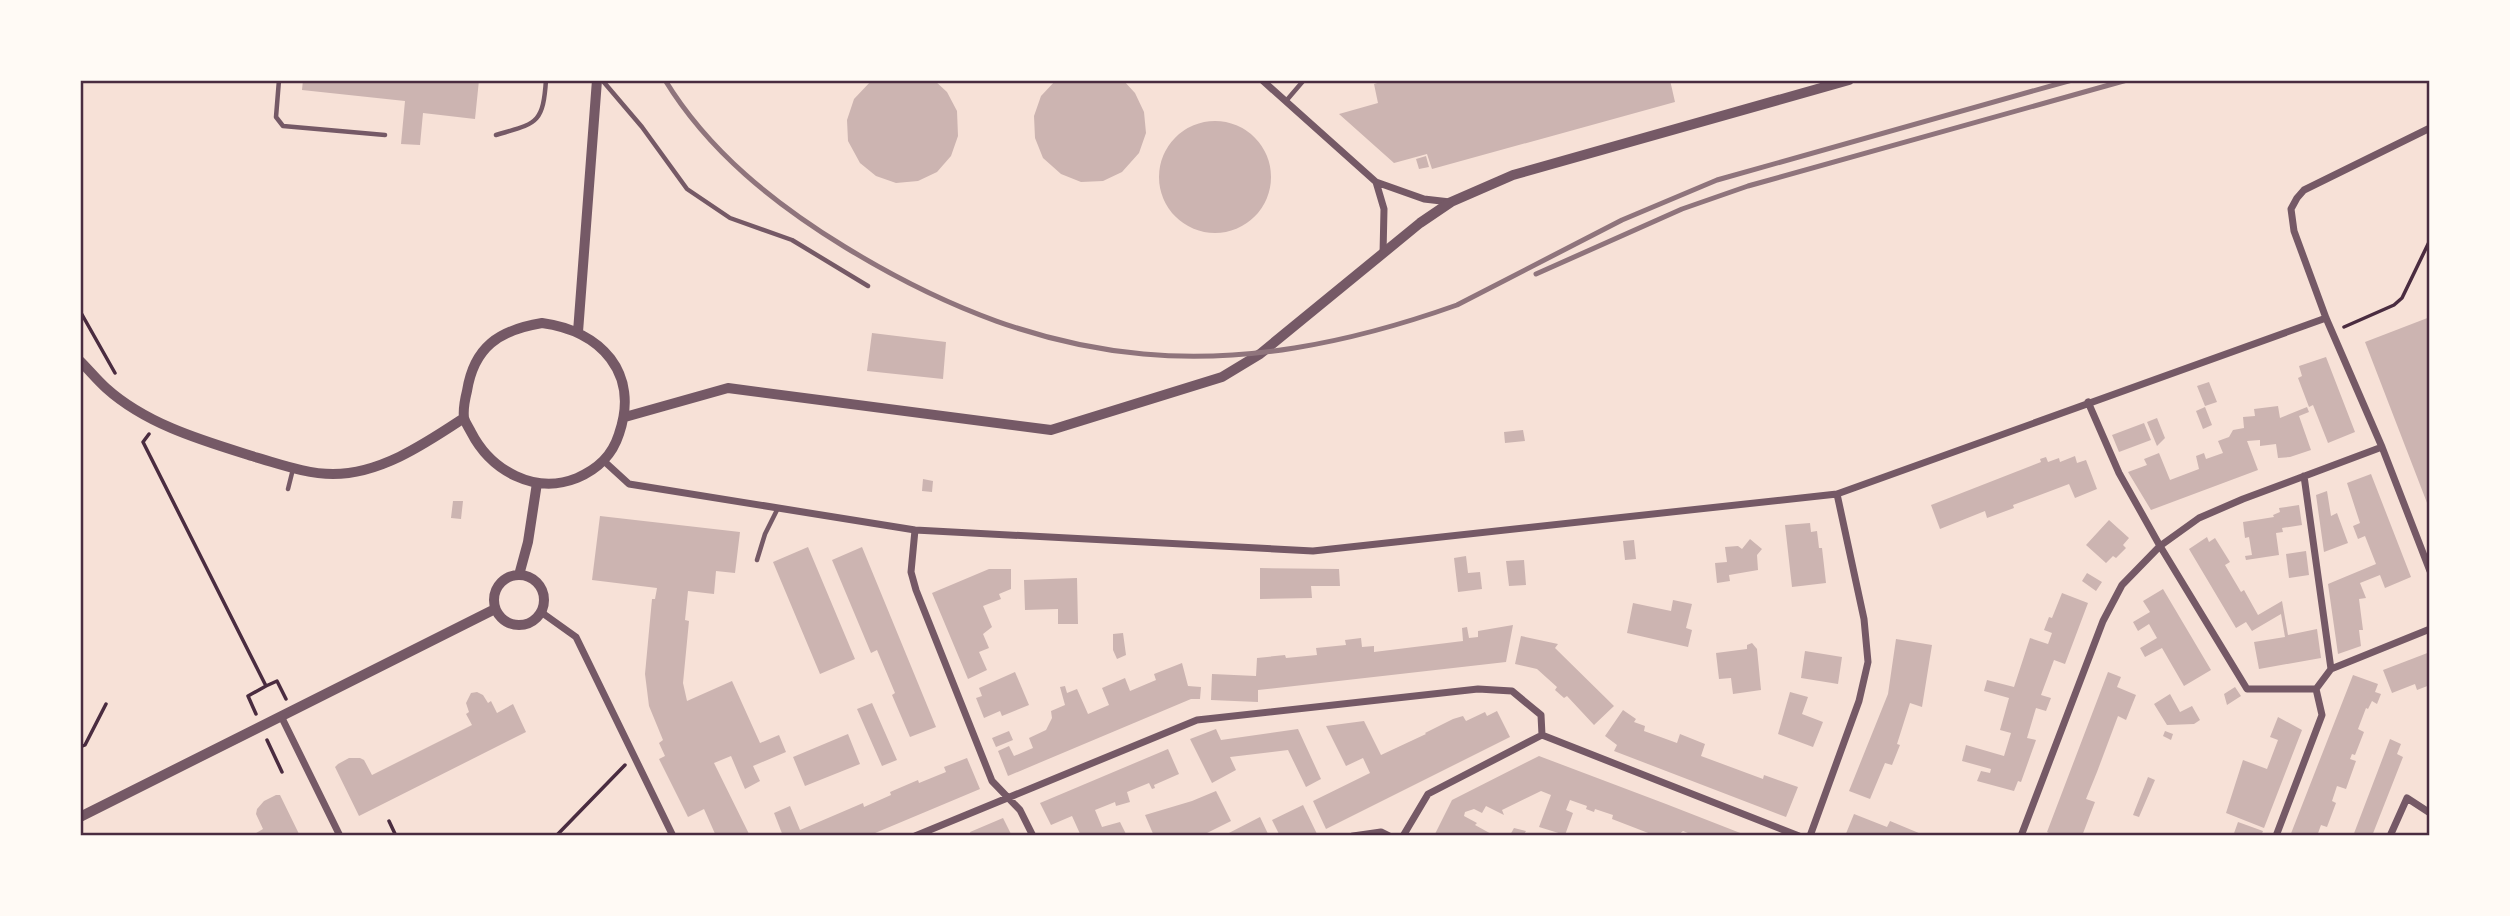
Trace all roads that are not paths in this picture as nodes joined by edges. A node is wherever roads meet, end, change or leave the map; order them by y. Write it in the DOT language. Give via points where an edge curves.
graph roads {
  1 [pos="279,80"];
  2 [pos="546,80"];
  3 [pos="600,80"];
  4 [pos="1262,80"];
  5 [pos="1304,80"];
  6 [pos="1849,80"];
  7 [pos="1285,101"];
  8 [pos="2430,128"];
  9 [pos="385,135"];
  10 [pos="496,135"];
  11 [pos="1376,182"];
  12 [pos="1451,202"];
  13 [pos="1383,254"];
  14 [pos="868,286"];
  15 [pos="2326,318"];
  16 [pos="578,332"];
  17 [pos="80,361"];
  18 [pos="2088,402"];
  19 [pos="625,417"];
  20 [pos="464,418"];
  21 [pos="2382,447"];
  22 [pos="605,461"];
  23 [pos="293,468"];
  24 [pos="2304,476"];
  25 [pos="537,483"];
  26 [pos="288,489"];
  27 [pos="1837,494"];
  28 [pos="778,508"];
  29 [pos="915,530"];
  30 [pos="2160,546"];
  31 [pos="757,560"];
  32 [pos="2430,571"];
  33 [pos="519,575"];
  34 [pos="495,609"];
  35 [pos="541,612"];
  36 [pos="2430,629"];
  37 [pos="2331,669"];
  38 [pos="2316,689"];
  39 [pos="281,716"];
  40 [pos="1542,734"];
  41 [pos="1007,796"];
  42 [pos="2430,813"];
  43 [pos="80,817"];
  44 [pos="340,835"];
  45 [pos="673,835"];
  46 [pos="915,835"];
  47 [pos="1033,835"];
  48 [pos="1353,835"];
  49 [pos="1389,835"];
  50 [pos="1403,835"];
  51 [pos="1799,835"];
  52 [pos="1810,835"];
  53 [pos="2021,835"];
  54 [pos="2276,835"];
  55 [pos="2390,835"];
  1 -- 9 [label="lane" via="276,117 283,126"];
  2 -- 10 [label="lane" via="542,114 531,124"];
  3 -- 14 [label="lane" via="642,127 687,190 730,218 792,240"];
  3 -- 16 [label="street"];
  4 -- 7 [label="street"];
  5 -- 7 [label="lane"];
  6 -- 12 [label="street" via="1513,175"];
  7 -- 11 [label="street"];
  8 -- 15 [label="street" via="2304,190 2297,198 2291,209 2294,231"];
  11 -- 12 [label="street" via="1424,199"];
  11 -- 13 [label="street" via="1384,209"];
  12 -- 13 [label="street"];
  13 -- 19 [label="street" via="1260,354 1222,377 1051,430 728,388"];
  15 -- 18 [label="street"];
  15 -- 21 [label="street"];
  16 -- 19 [label="street" via="613,361 620,376"];
  16 -- 20 [label="street" via="542,323 516,328 487,345 469,377"];
  17 -- 23 [label="street" via="106,388 158,421 198,439"];
  18 -- 27 [label="street"];
  18 -- 30 [label="street" via="2119,473"];
  19 -- 22 [label="street"];
  20 -- 23 [label="street" via="426,443 364,469 334,474"];
  20 -- 25 [label="street" via="488,458 511,475"];
  21 -- 24 [label="street"];
  21 -- 32 [label="street"];
  22 -- 25 [label="street" via="571,480"];
  22 -- 28 [label="street" via="629,484"];
  23 -- 26 [label="lane"];
  24 -- 30 [label="street" via="2199,518"];
  24 -- 37 [label="street"];
  25 -- 33 [label="street"];
  27 -- 29 [label="street" via="1313,551"];
  27 -- 52 [label="street" via="1864,620 1868,662 1859,701"];
  28 -- 29 [label="street"];
  28 -- 31 [label="lane"];
  29 -- 41 [label="street" via="911,572 916,590 992,781"];
  30 -- 38 [label="street" via="2247,689"];
  30 -- 53 [label="street" via="2122,585 2103,621"];
  33 -- 34 [label="street" via="500,583"];
  33 -- 35 [label="street" via="540,587"];
  34 -- 35 [label="street" via="504,620 517,625 531,622"];
  34 -- 39 [label="street"];
  35 -- 45 [label="street" via="576,637"];
  36 -- 37 [label="street"];
  37 -- 38 [label="street"];
  38 -- 54 [label="street" via="2322,715"];
  39 -- 43 [label="street"];
  39 -- 44 [label="street"];
  40 -- 41 [label="street" via="1541,715 1512,691 1478,689 1197,720"];
  40 -- 50 [label="street" via="1428,794"];
  40 -- 51 [label="street"];
  41 -- 46 [label="street"];
  41 -- 47 [label="street"];
  42 -- 55 [label="street" via="2407,798"];
  48 -- 49 [label="street"];
}
